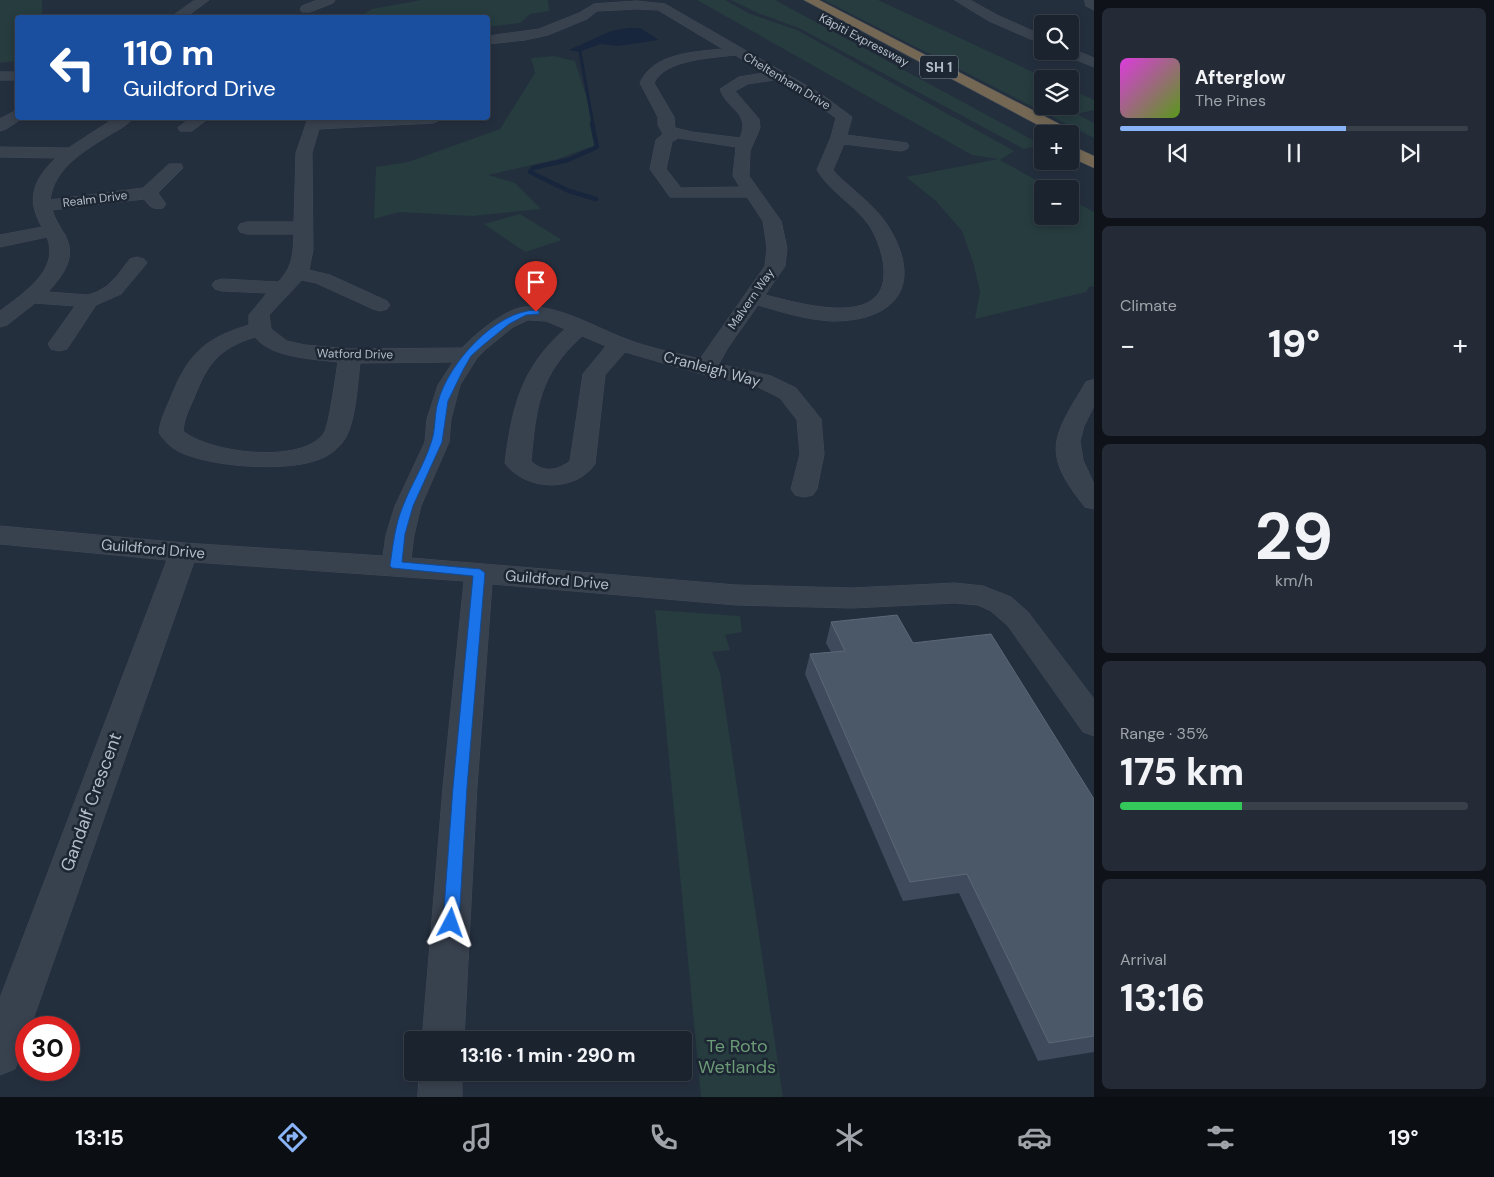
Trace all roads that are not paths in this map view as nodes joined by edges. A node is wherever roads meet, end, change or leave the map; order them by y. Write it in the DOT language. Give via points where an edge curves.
graph roads {
  1 [pos="203,0"];
  2 [pos="329,0"];
  3 [pos="961,0"];
  4 [pos="1091,0"];
  5 [pos="805,2"];
  6 [pos="654,3"];
  7 [pos="1094,6"];
  8 [pos="306,9"];
  9 [pos="180,15"];
  10 [pos="1034,36"];
  11 [pos="490,40"];
  12 [pos="737,51"];
  13 [pos="1079,56"];
  14 [pos="1094,63"];
  15 [pos="778,75"];
  16 [pos="0,76"];
  17 [pos="15,76"];
  18 [pos="15,116"];
  19 [pos="122,120"];
  20 [pos="198,120"];
  21 [pos="353,120"];
  22 [pos="313,121"];
  23 [pos="1051,125"];
  24 [pos="0,126"];
  25 [pos="186,128"];
  26 [pos="1034,131"];
  27 [pos="675,134"];
  28 [pos="838,139"];
  29 [pos="1079,140"];
  30 [pos="746,143"];
  31 [pos="901,146"];
  32 [pos="1094,148"];
  33 [pos="0,152"];
  34 [pos="73,153"];
  35 [pos="1079,155"];
  36 [pos="1094,163"];
  37 [pos="175,168"];
  38 [pos="752,192"];
  39 [pos="41,206"];
  40 [pos="247,228"];
  41 [pos="303,228"];
  42 [pos="52,231"];
  43 [pos="0,241"];
  44 [pos="137,263"];
  45 [pos="298,273"];
  46 [pos="222,285"];
  47 [pos="284,288"];
  48 [pos="31,296"];
  49 [pos="754,298"];
  50 [pos="89,301"];
  51 [pos="380,305"];
  52 [pos="0,321"];
  53 [pos="580,327"];
  54 [pos="260,329"];
  55 [pos="60,344"];
  56 [pos="620,344"];
  57 [pos="468,355"];
  58 [pos="350,356"];
  59 [pos="706,368"];
  60 [pos="1094,387"];
  61 [pos="804,489"];
  62 [pos="1094,501"];
  63 [pos="0,535"];
  64 [pos="184,552"];
  65 [pos="396,566"];
  66 [pos="480,573"];
  67 [pos="1094,723"];
  68 [pos="444,1031"];
  69 [pos="0,1054"];
  70 [pos="441,1081"];
  71 [pos="440,1097"];
  1 -- 9 [label="street"];
  2 -- 8 [label="street"];
  3 -- 10 [label="street"];
  4 -- 7 [label="street"];
  5 -- 23 [label="highway, Kāpiti Expressway / SH 1"];
  5 -- 26 [label="highway, Kāpiti Expressway / SH 1"];
  6 -- 11 [label="street, Cheltenham Drive" via="594,8 583,16 543,32"];
  6 -- 12 [label="street, Cheltenham Drive"];
  12 -- 15 [label="street, Cheltenham Drive"];
  12 -- 27 [label="street" via="673,62 655,70 647,79 666,117 669,131"];
  13 -- 14 [label="street"];
  15 -- 28 [label="street, Cheltenham Drive" via="844,117"];
  15 -- 30 [label="street, Malvern Way" via="744,80 727,89 752,119"];
  16 -- 17 [label="street"];
  18 -- 24 [label="street"];
  19 -- 34 [label="street, Realm Drive"];
  20 -- 25 [label="street"];
  21 -- 22 [label="street"];
  22 -- 41 [label="street" via="304,153"];
  27 -- 30 [label="street"];
  27 -- 38 [label="street" via="664,140 658,169 676,193"];
  28 -- 31 [label="street"];
  28 -- 49 [label="street, Cheltenham Drive" via="825,170 880,229 894,262 892,290 876,306 843,314 808,312"];
  29 -- 32 [label="highway, Kāpiti Expressway / SH 1"];
  30 -- 38 [label="street, Malvern Way" via="741,159 741,176"];
  33 -- 34 [label="street"];
  34 -- 39 [label="street, Realm Drive" via="50,177 43,190"];
  35 -- 36 [label="highway"];
  37 -- 39 [label="street, Realm Drive" via="152,198"];
  38 -- 49 [label="street, Malvern Way" via="772,221 777,248 775,266"];
  39 -- 42 [label="street, Realm Drive"];
  40 -- 41 [label="street"];
  41 -- 45 [label="street"];
  42 -- 43 [label="street"];
  42 -- 48 [label="street, Realm Drive" via="60,244 61,256 52,276"];
  44 -- 50 [label="street" via="114,290"];
  45 -- 47 [label="street"];
  45 -- 51 [label="street" via="323,279"];
  46 -- 47 [label="street"];
  47 -- 54 [label="street" via="259,315"];
  48 -- 50 [label="street"];
  48 -- 52 [label="street, Realm Drive"];
  49 -- 59 [label="street, Malvern Way"];
  50 -- 55 [label="street"];
  53 -- 56 [label="street, Cranleigh Way"];
  53 -- 56 [label="street" via="566,338 543,366 526,400 518,463 538,477 567,474 582,464 594,374"];
  53 -- 57 [label="street, Cranleigh Way" via="550,315 524,313 506,322"];
  54 -- 58 [label="street, Watford Drive" via="280,346"];
  54 -- 58 [label="street" via="232,337 215,346 197,362 172,424 171,433 180,442 204,451 271,458 307,456 321,449 337,433"];
  56 -- 59 [label="street, Cranleigh Way"];
  57 -- 58 [label="street, Watford Drive"];
  57 -- 65 [label="street" via="443,401 437,442 408,506"];
  59 -- 61 [label="street, Cranleigh Way" via="763,382 788,393 809,419 812,454"];
  60 -- 62 [label="street" via="1069,434 1068,445 1077,476"];
  63 -- 64 [label="street, Guildford Drive"];
  64 -- 65 [label="street, Guildford Drive"];
  64 -- 69 [label="street, Gandalf Crescent"];
  65 -- 66 [label="street, Guildford Drive"];
  66 -- 67 [label="street, Guildford Drive" via="736,595 852,598 965,593 994,600 1018,618"];
  66 -- 68 [label="street" via="460,787"];
  70 -- 71 [label="street"];
}
